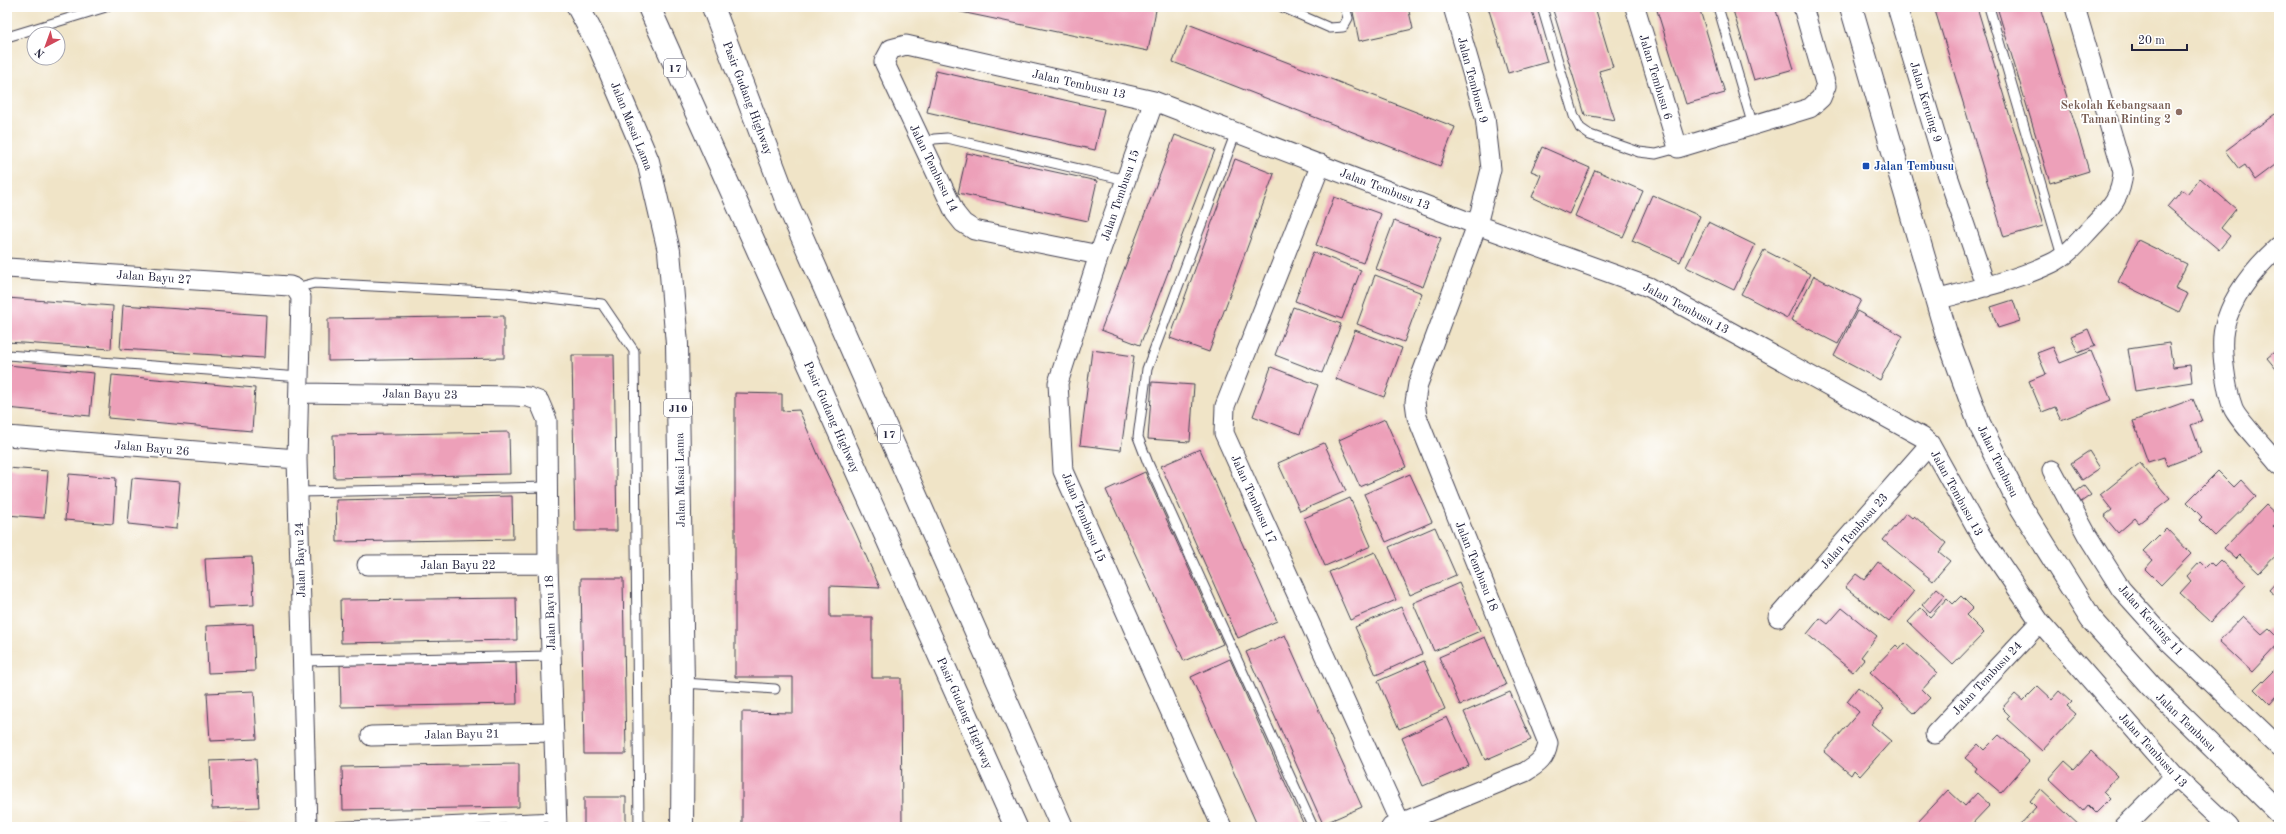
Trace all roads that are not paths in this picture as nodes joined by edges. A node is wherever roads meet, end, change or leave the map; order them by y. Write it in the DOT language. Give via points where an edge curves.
graph roads {
  1 [pos="106,7"];
  2 [pos="578,7"];
  3 [pos="649,7"];
  4 [pos="713,7"];
  5 [pos="1282,7"];
  6 [pos="1345,7"];
  7 [pos="1453,7"];
  8 [pos="1542,7"];
  9 [pos="1634,7"];
  10 [pos="1718,7"];
  11 [pos="1803,7"];
  12 [pos="1851,7"];
  13 [pos="1898,7"];
  14 [pos="1989,7"];
  15 [pos="2075,7"];
  16 [pos="7,37"];
  17 [pos="890,49"];
  18 [pos="1154,101"];
  19 [pos="1753,126"];
  20 [pos="1236,132"];
  21 [pos="924,146"];
  22 [pos="1678,148"];
  23 [pos="1321,164"];
  24 [pos="1126,180"];
  25 [pos="1477,224"];
  26 [pos="2279,246"];
  27 [pos="1099,255"];
  28 [pos="2062,256"];
  29 [pos="7,268"];
  30 [pos="1986,287"];
  31 [pos="297,291"];
  32 [pos="1936,300"];
  33 [pos="7,354"];
  34 [pos="300,385"];
  35 [pos="539,401"];
  36 [pos="7,436"];
  37 [pos="1930,444"];
  38 [pos="298,459"];
  39 [pos="2279,465"];
  40 [pos="2052,470"];
  41 [pos="547,487"];
  42 [pos="298,492"];
  43 [pos="548,564"];
  44 [pos="367,565"];
  45 [pos="1778,617"];
  46 [pos="2040,622"];
  47 [pos="552,656"];
  48 [pos="303,661"];
  49 [pos="683,683"];
  50 [pos="775,689"];
  51 [pos="554,732"];
  52 [pos="1935,734"];
  53 [pos="371,736"];
  54 [pos="2279,747"];
  55 [pos="2175,776"];
  56 [pos="2278,808"];
  57 [pos="557,822"];
  58 [pos="1398,826"];
  59 [pos="307,827"];
  60 [pos="327,827"];
  61 [pos="639,827"];
  62 [pos="682,827"];
  63 [pos="1016,827"];
  64 [pos="1062,827"];
  65 [pos="1222,827"];
  66 [pos="1313,827"];
  67 [pos="2124,827"];
  68 [pos="2229,827"];
  1 -- 16 [label="lane"];
  2 -- 49 [label="main road, Jalan Masai Lama / J10" via="599,46 648,161 669,252 678,344"];
  3 -- 63 [label="main road, Pasir Gudang Highway / 17"];
  4 -- 64 [label="main road, Pasir Gudang Highway / 17" via="788,205"];
  5 -- 6 [label="lane" via="1330,28 1343,27 1348,18"];
  7 -- 25 [label="street, Jalan Tembusu 9" via="1485,117 1491,169"];
  8 -- 22 [label="lane" via="1574,116 1580,128 1590,135 1639,152 1656,154"];
  9 -- 22 [label="street, Jalan Tembusu 6"];
  10 -- 19 [label="lane"];
  11 -- 19 [label="street" via="1826,86 1821,98 1810,108"];
  12 -- 32 [label="main road, Jalan Tembusu"];
  13 -- 30 [label="street, Jalan Keruing 9" via="1945,167"];
  14 -- 28 [label="lane"];
  15 -- 28 [label="street" via="2123,172 2121,190 2108,210"];
  17 -- 18 [label="street, Jalan Tembusu 13" via="906,46"];
  17 -- 21 [label="street, Jalan Tembusu 14" via="884,62"];
  18 -- 20 [label="street, Jalan Tembusu 13"];
  18 -- 24 [label="street, Jalan Tembusu 15"];
  19 -- 22 [label="street"];
  20 -- 23 [label="street, Jalan Tembusu 13"];
  20 -- 66 [label="lane" via="1147,370 1138,437"];
  21 -- 24 [label="lane" via="934,139 947,138"];
  21 -- 27 [label="street, Jalan Tembusu 14" via="955,213 963,223 974,230"];
  23 -- 25 [label="street, Jalan Tembusu 13"];
  23 -- 58 [label="street, Jalan Tembusu 17" via="1225,406 1224,433"];
  24 -- 27 [label="street, Jalan Tembusu 15"];
  25 -- 37 [label="street, Jalan Tembusu 13" via="1649,287 1922,437"];
  25 -- 58 [label="street, Jalan Tembusu 18" via="1418,384 1415,402 1417,417 1548,743 1546,753 1539,763 1525,772"];
  26 -- 39 [label="street" via="2262,262 2240,290 2224,329 2224,369 2233,409"];
  27 -- 65 [label="street, Jalan Tembusu 15" via="1058,383 1063,471"];
  28 -- 30 [label="street" via="2053,263"];
  29 -- 31 [label="street, Jalan Bayu 27" via="290,286"];
  30 -- 32 [label="street"];
  31 -- 34 [label="street, Jalan Bayu 24" via="301,297"];
  31 -- 61 [label="lane" via="315,283 506,293 602,304 634,351"];
  32 -- 56 [label="main road, Jalan Tembusu" via="1979,423 2019,504 2091,619 2150,686"];
  33 -- 34 [label="lane"];
  34 -- 35 [label="street, Jalan Bayu 23" via="516,396"];
  34 -- 38 [label="street, Jalan Bayu 24"];
  35 -- 41 [label="street, Jalan Bayu 18" via="547,420"];
  36 -- 38 [label="street, Jalan Bayu 26"];
  37 -- 45 [label="street, Jalan Tembusu 23"];
  37 -- 46 [label="street, Jalan Tembusu 13" via="1980,534"];
  38 -- 42 [label="street, Jalan Bayu 24"];
  40 -- 54 [label="street, Jalan Keruing 11" via="2087,535 2121,589 2165,638"];
  41 -- 42 [label="lane"];
  41 -- 43 [label="street, Jalan Bayu 18"];
  42 -- 48 [label="street, Jalan Bayu 24"];
  43 -- 44 [label="street, Jalan Bayu 22"];
  43 -- 47 [label="street, Jalan Bayu 18"];
  46 -- 52 [label="street, Jalan Tembusu 24"];
  46 -- 55 [label="street, Jalan Tembusu 13"];
  47 -- 48 [label="lane"];
  47 -- 51 [label="street, Jalan Bayu 18"];
  48 -- 59 [label="street, Jalan Bayu 24"];
  49 -- 50 [label="lane"];
  49 -- 62 [label="main road, Jalan Masai Lama / J10"];
  51 -- 53 [label="street, Jalan Bayu 21"];
  51 -- 57 [label="street, Jalan Bayu 18"];
  55 -- 67 [label="street"];
  55 -- 68 [label="street, Jalan Tembusu 13"];
  57 -- 60 [label="lane"];
}
